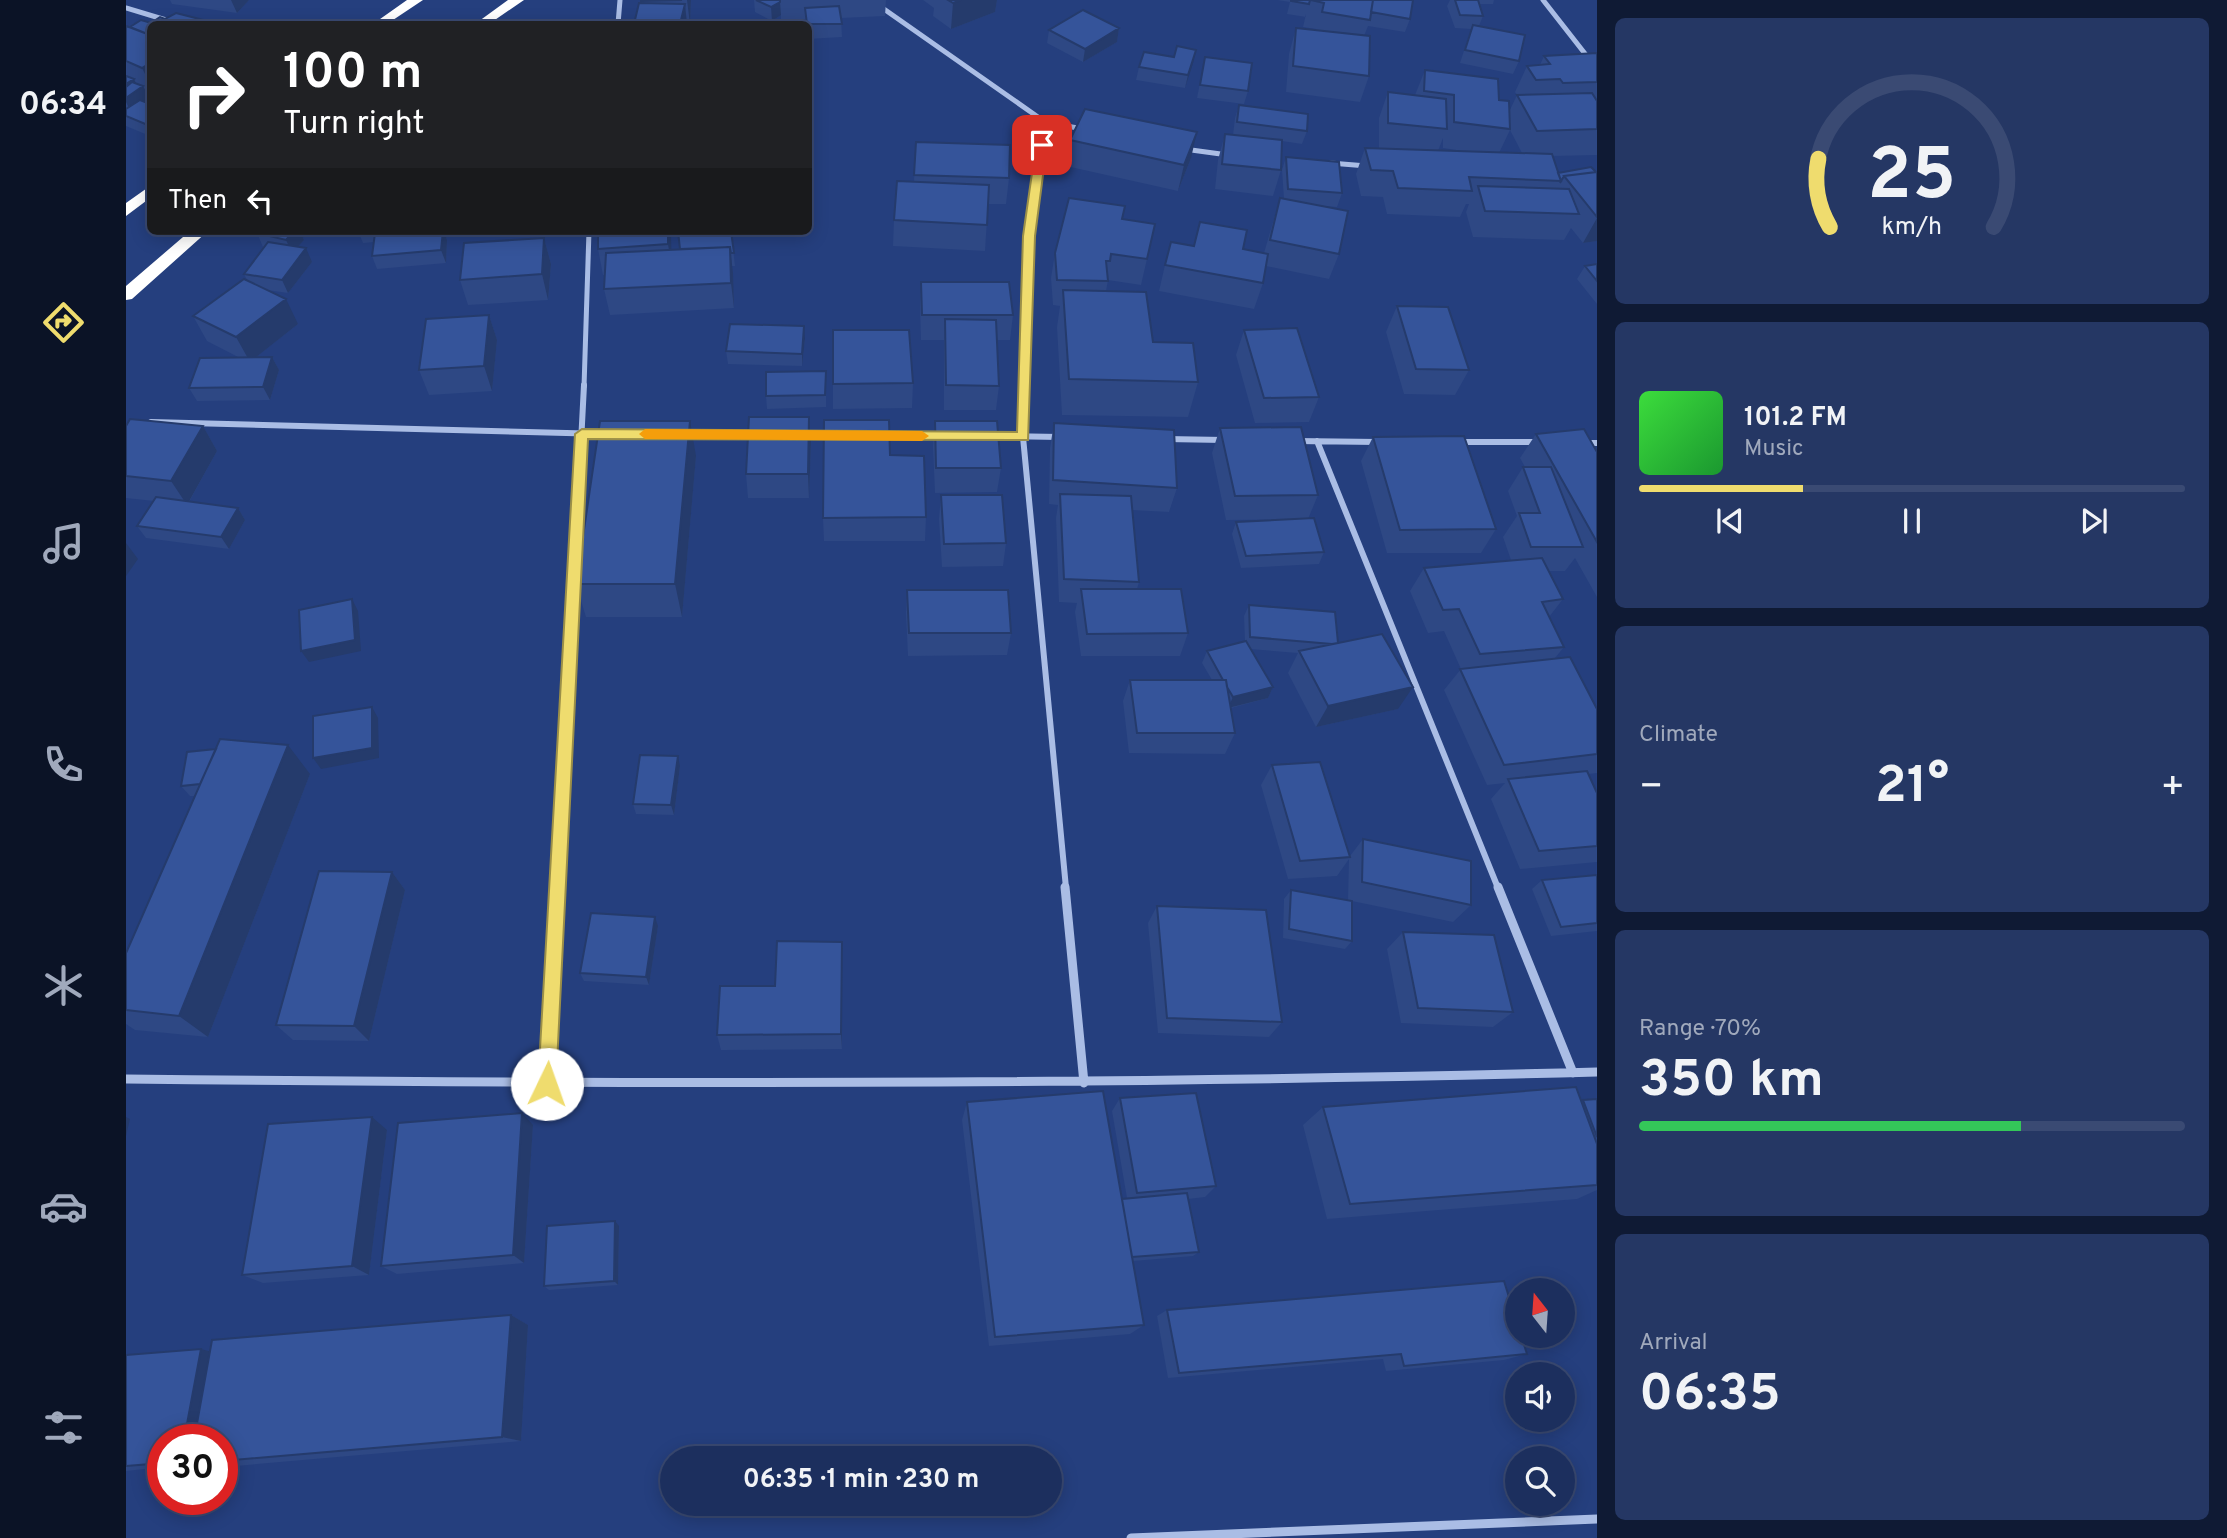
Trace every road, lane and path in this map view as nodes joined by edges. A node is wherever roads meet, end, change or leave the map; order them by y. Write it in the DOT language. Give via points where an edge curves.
graph roads {
  1 [pos="416,0"];
  2 [pos="517,0"];
  3 [pos="620,0"];
  4 [pos="871,0"];
  5 [pos="1543,0"];
  6 [pos="126,8"];
  7 [pos="170,21"];
  8 [pos="384,21"];
  9 [pos="486,21"];
  10 [pos="618,21"];
  11 [pos="1597,69"];
  12 [pos="1045,122"];
  13 [pos="1085,130"];
  14 [pos="1179,149"];
  15 [pos="1232,156"];
  16 [pos="1321,163"];
  17 [pos="1375,167"];
  18 [pos="147,194"];
  19 [pos="126,211"];
  20 [pos="195,235"];
  21 [pos="589,235"];
  22 [pos="126,295"];
  23 [pos="140,421"];
  24 [pos="582,434"];
  25 [pos="609,434"];
  26 [pos="678,434"];
  27 [pos="761,435"];
  28 [pos="789,435"];
  29 [pos="844,435"];
  30 [pos="872,436"];
  31 [pos="954,436"];
  32 [pos="982,436"];
  33 [pos="1023,436"];
  34 [pos="1065,437"];
  35 [pos="1163,439"];
  36 [pos="1233,440"];
  37 [pos="1289,441"];
  38 [pos="1317,441"];
  39 [pos="1384,442"];
  40 [pos="1450,442"];
  41 [pos="1544,443"];
  42 [pos="1570,443"];
  43 [pos="1597,443"];
  44 [pos="1597,1072"];
  45 [pos="1573,1073"];
  46 [pos="126,1079"];
  47 [pos="1084,1083"];
  48 [pos="547,1084"];
  49 [pos="1597,1520"];
  50 [pos="1130,1538"];
  1 -- 8 [label="highway"];
  2 -- 9 [label="highway"];
  3 -- 10 [label="street"];
  4 -- 12 [label="street"];
  5 -- 11 [label="street"];
  6 -- 7 [label="street"];
  12 -- 13 [label="street"];
  12 -- 33 [label="street" via="1029,236"];
  14 -- 15 [label="street"];
  16 -- 17 [label="street"];
  18 -- 19 [label="highway"];
  20 -- 22 [label="highway"];
  21 -- 24 [label="street"];
  23 -- 24 [label="street"];
  24 -- 25 [label="street"];
  24 -- 48 [label="street"];
  26 -- 27 [label="street"];
  28 -- 29 [label="street"];
  30 -- 31 [label="street"];
  32 -- 33 [label="street"];
  33 -- 34 [label="street"];
  33 -- 47 [label="street"];
  35 -- 36 [label="street"];
  37 -- 38 [label="street"];
  38 -- 39 [label="street"];
  38 -- 45 [label="street"];
  40 -- 41 [label="street"];
  42 -- 43 [label="street"];
  44 -- 45 [label="street"];
  45 -- 47 [label="street"];
  46 -- 48 [label="street"];
  47 -- 48 [label="street"];
  49 -- 50 [label="street"];
}
